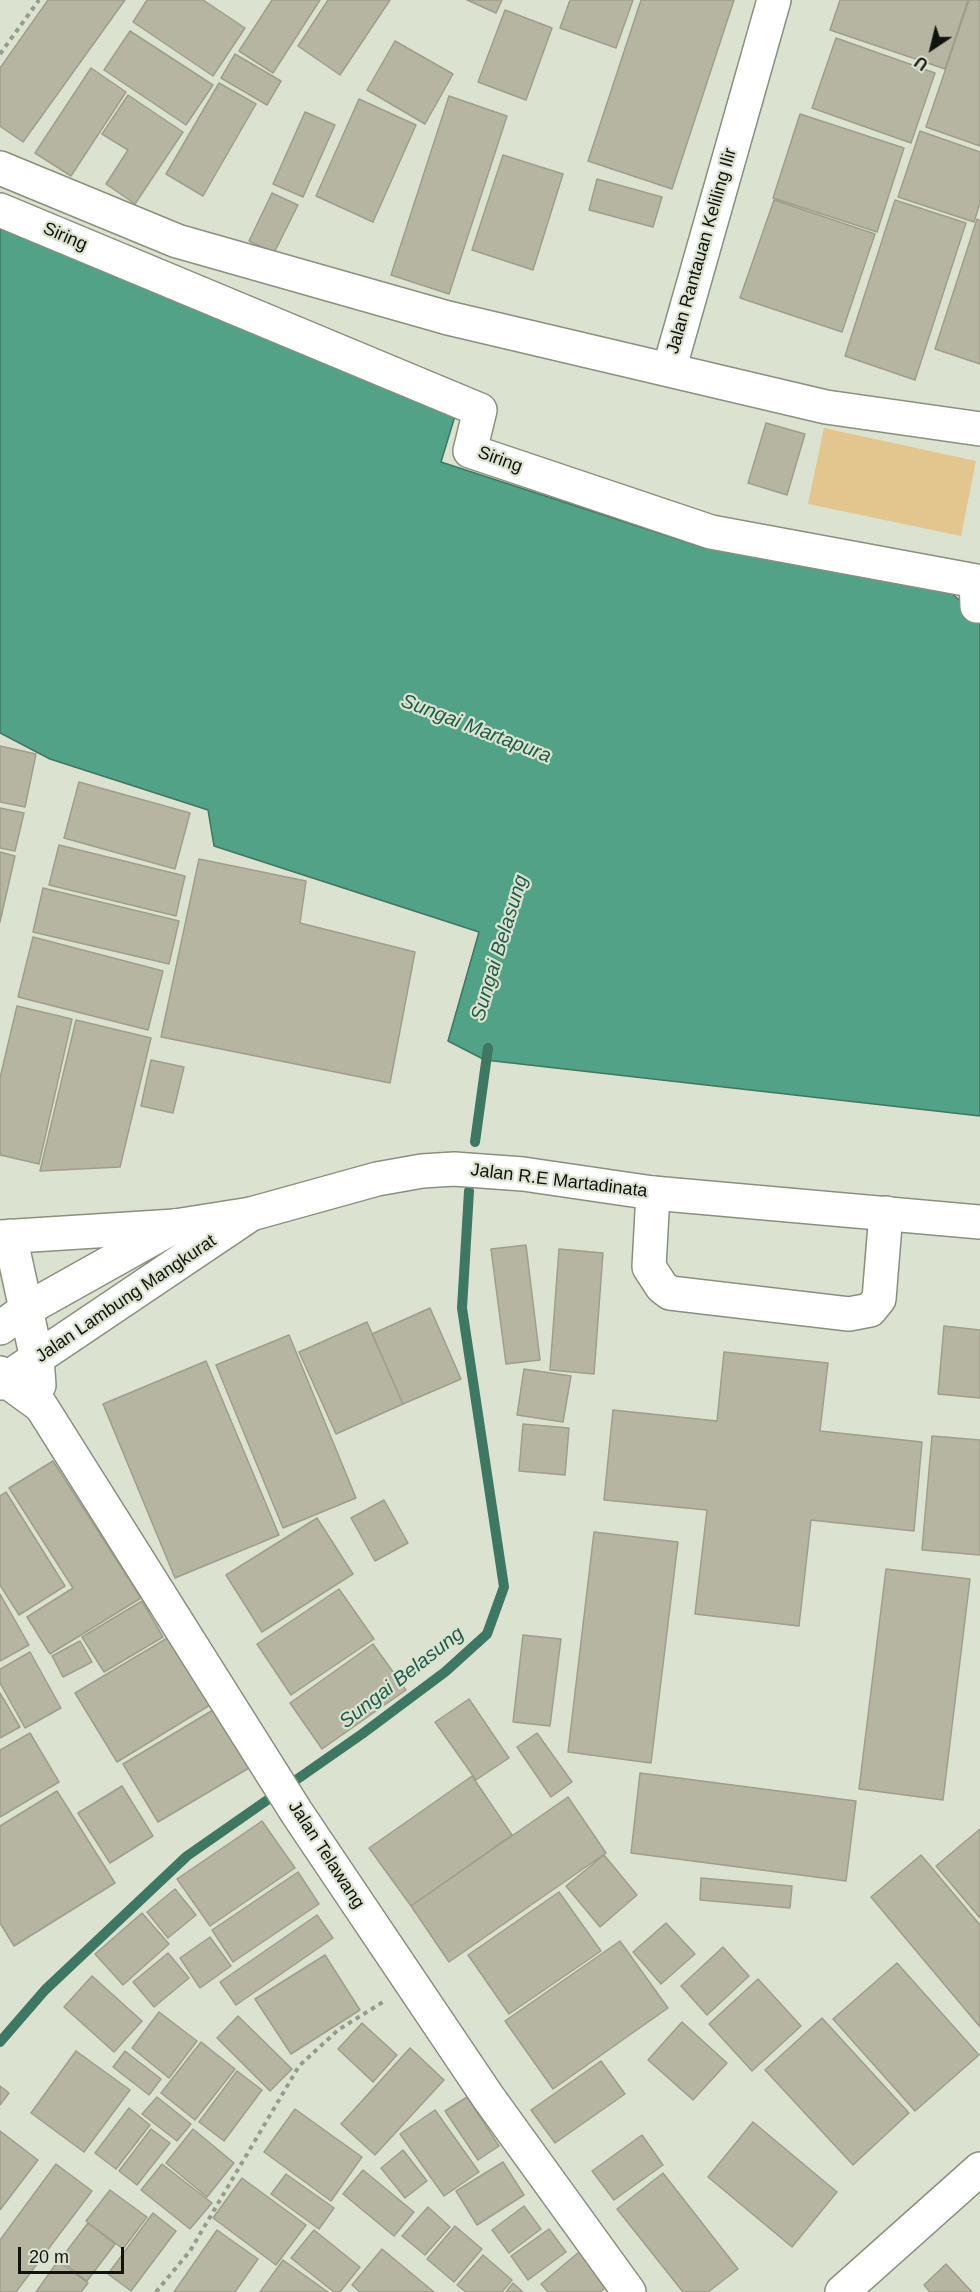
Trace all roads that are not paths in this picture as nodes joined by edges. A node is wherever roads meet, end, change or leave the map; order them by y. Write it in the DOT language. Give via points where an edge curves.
graph roads {
  1 [pos="774,0"];
  2 [pos="0,168"];
  3 [pos="0,210"];
  4 [pos="669,370"];
  5 [pos="980,429"];
  6 [pos="980,606"];
  7 [pos="653,1193"];
  8 [pos="886,1213"];
  9 [pos="251,1214"];
  10 [pos="980,1222"];
  11 [pos="175,1226"];
  12 [pos="5,1237"];
  13 [pos="13,1319"];
  14 [pos="37,1359"];
  15 [pos="2,1379"];
  16 [pos="41,1406"];
  17 [pos="980,2169"];
  18 [pos="629,2292"];
  19 [pos="842,2292"];
  1 -- 4 [label="main road, Jalan Rantauan Keliling Ilir"];
  2 -- 4 [label="main road" via="177,242 448,318"];
  3 -- 6 [label="main road, Siring" via="480,410 470,451 711,532 976,581"];
  4 -- 5 [label="main road, Jalan Rantauan Keliling Ilir" via="826,407"];
  7 -- 8 [label="main road, Jalan R.E Martadinata"];
  7 -- 8 [label="main road" via="650,1267 670,1293 849,1314 870,1310 879,1299"];
  7 -- 9 [label="main road, Jalan R.E Martadinata" via="524,1174 454,1169 377,1179"];
  8 -- 10 [label="main road, Jalan R.E Martadinata"];
  9 -- 11 [label="main road, Jalan R.E Martadinata"];
  9 -- 14 [label="main road, Jalan Lambung Mangkurat"];
  11 -- 12 [label="main road, Jalan R.E Martadinata"];
  11 -- 13 [label="main road, Jalan Lambung Mangkurat"];
  12 -- 13 [label="main road, Jalan Telawang"];
  13 -- 14 [label="main road, Jalan Telawang"];
  14 -- 15 [label="main road, Jalan Lambung Mangkurat"];
  14 -- 16 [label="main road, Jalan Telawang"];
  15 -- 16 [label="main road, Jalan Telawang"];
  16 -- 18 [label="main road, Jalan Telawang" via="297,1813 488,2097"];
  17 -- 19 [label="main road"];
}
